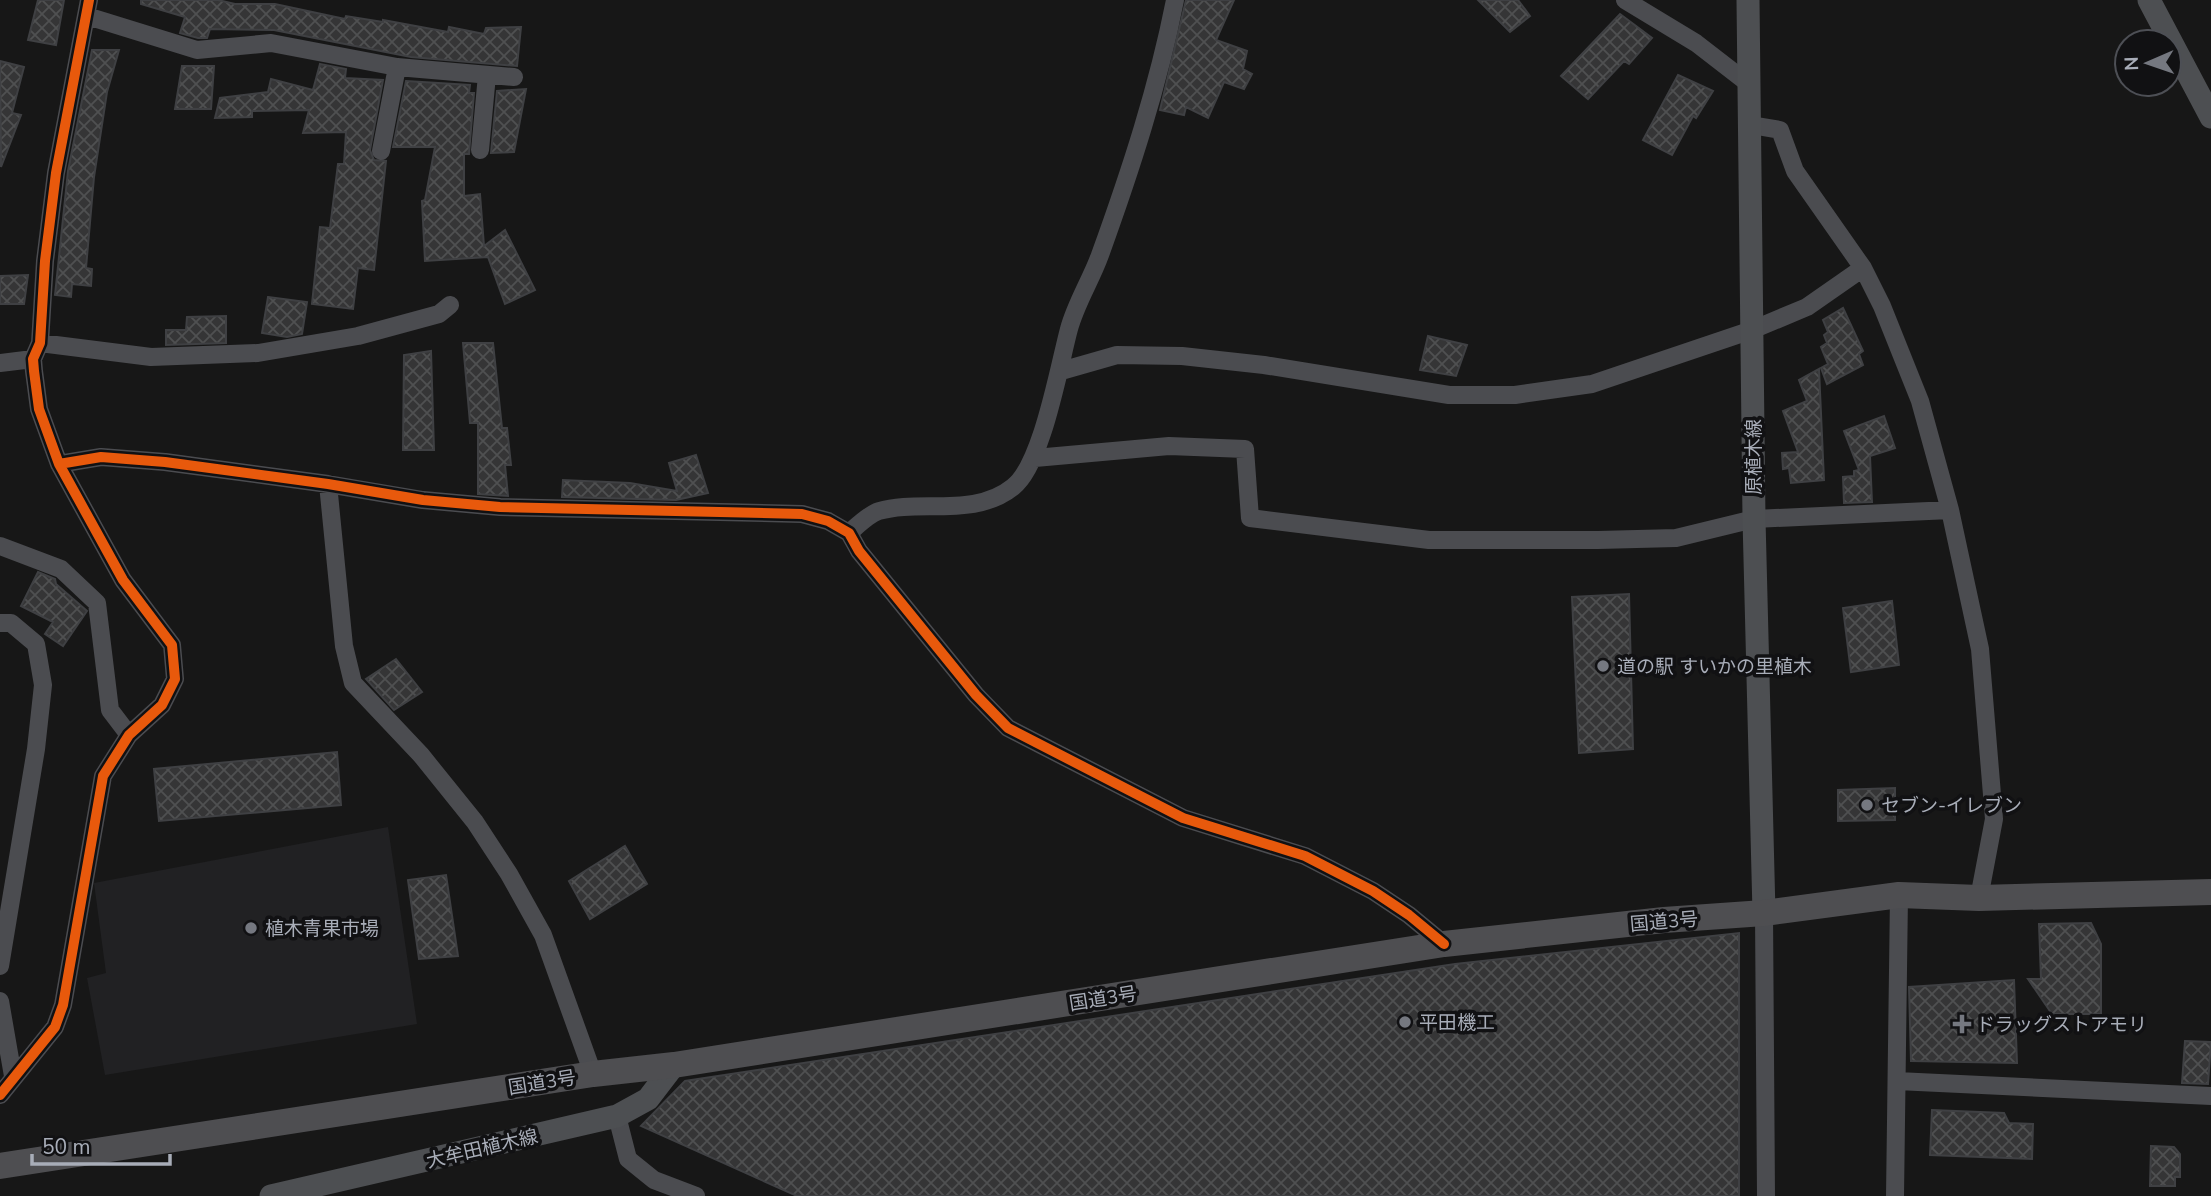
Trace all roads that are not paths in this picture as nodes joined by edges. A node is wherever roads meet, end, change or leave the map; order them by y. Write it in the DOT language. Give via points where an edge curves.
graph roads {
  1 [pos="1175,0"];
  2 [pos="1625,0"];
  3 [pos="1748,0"];
  4 [pos="2149,0"];
  5 [pos="88,8"];
  6 [pos="397,67"];
  7 [pos="487,75"];
  8 [pos="514,77"];
  9 [pos="1749,84"];
  10 [pos="2211,117"];
  11 [pos="1751,125"];
  12 [pos="480,150"];
  13 [pos="382,151"];
  14 [pos="1863,268"];
  15 [pos="450,305"];
  16 [pos="1752,330"];
  17 [pos="36,351"];
  18 [pos="0,363"];
  19 [pos="1061,371"];
  20 [pos="1035,458"];
  21 [pos="59,464"];
  22 [pos="328,484"];
  23 [pos="1950,510"];
  24 [pos="1754,519"];
  25 [pos="849,533"];
  26 [pos="0,546"];
  27 [pos="0,623"];
  28 [pos="129,735"];
  29 [pos="2211,892"];
  30 [pos="1899,895"];
  31 [pos="1979,898"];
  32 [pos="1764,913"];
  33 [pos="1444,944"];
  34 [pos="0,966"];
  35 [pos="0,1001"];
  36 [pos="674,1065"];
  37 [pos="593,1074"];
  38 [pos="13,1076"];
  39 [pos="1897,1081"];
  40 [pos="0,1095"];
  41 [pos="2211,1096"];
  42 [pos="617,1116"];
  43 [pos="0,1166"];
  44 [pos="271,1196"];
  45 [pos="696,1196"];
  46 [pos="1766,1196"];
  47 [pos="1895,1196"];
  1 -- 19 [label="street" via="1163,61 1100,256 1070,328"];
  2 -- 9 [label="street" via="1696,43"];
  3 -- 9 [label="main road, 原植木線"];
  4 -- 10 [label="main road"];
  5 -- 6 [label="street" via="197,50 271,43"];
  5 -- 17 [label="street" via="56,173"];
  6 -- 7 [label="street"];
  6 -- 13 [label="street"];
  7 -- 8 [label="street"];
  7 -- 12 [label="street"];
  9 -- 11 [label="main road, 原植木線"];
  11 -- 14 [label="street" via="1780,130 1795,171"];
  11 -- 16 [label="main road, 原植木線"];
  14 -- 16 [label="street" via="1807,307"];
  14 -- 23 [label="street" via="1920,401"];
  15 -- 17 [label="street" via="439,314 358,336 258,353 151,356"];
  16 -- 19 [label="street" via="1592,384 1515,395 1449,395 1182,356 1117,355"];
  16 -- 24 [label="main road, 原植木線"];
  17 -- 18 [label="street"];
  17 -- 21 [label="street" via="39,409"];
  19 -- 20 [label="street"];
  20 -- 24 [label="street" via="1169,446 1245,449 1250,518 1429,540 1676,538"];
  20 -- 25 [label="street" via="1015,486 993,499 878,511"];
  21 -- 22 [label="street" via="114,458"];
  21 -- 28 [label="street" via="123,580 172,645 175,679 162,705"];
  22 -- 25 [label="street" via="500,507 802,514"];
  22 -- 37 [label="street" via="344,646 353,683 421,755 475,822 509,874 543,935"];
  23 -- 24 [label="street"];
  23 -- 31 [label="street" via="1980,649 1994,819"];
  24 -- 32 [label="main road, 原植木線"];
  25 -- 33 [label="street" via="976,695 1008,728 1183,818 1305,856 1373,891"];
  26 -- 28 [label="street" via="61,569 97,603 110,710"];
  27 -- 34 [label="street" via="11,623 36,644 43,685"];
  28 -- 38 [label="street" via="103,776 63,1005 55,1027"];
  29 -- 31 [label="highway, 国道3号"];
  30 -- 31 [label="highway, 国道3号"];
  30 -- 32 [label="highway, 国道3号"];
  30 -- 39 [label="street"];
  32 -- 33 [label="highway, 国道3号"];
  32 -- 46 [label="street"];
  33 -- 36 [label="highway, 国道3号"];
  35 -- 38 [label="street"];
  36 -- 37 [label="highway, 国道3号"];
  36 -- 42 [label="main road, 大牟田植木線" via="648,1099"];
  37 -- 43 [label="highway, 国道3号"];
  38 -- 40 [label="street"];
  39 -- 41 [label="street"];
  39 -- 47 [label="street"];
  42 -- 44 [label="main road, 大牟田植木線"];
  42 -- 45 [label="street" via="628,1159 654,1180"];
}
